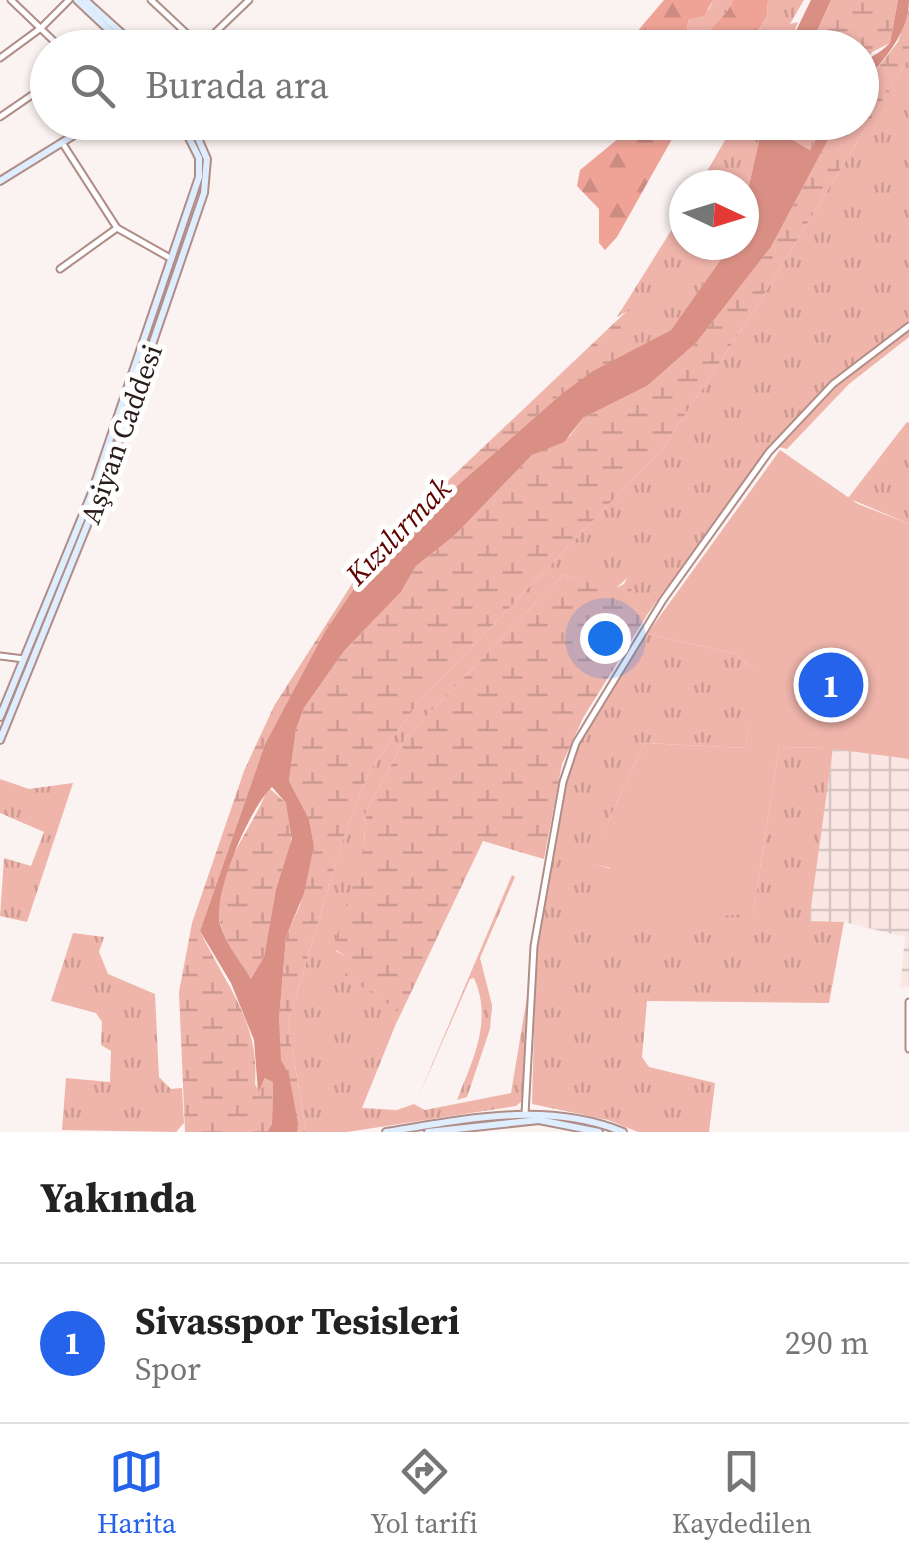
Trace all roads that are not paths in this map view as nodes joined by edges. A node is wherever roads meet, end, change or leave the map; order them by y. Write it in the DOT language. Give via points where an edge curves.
graph roads {
  1 [pos="10,0"];
  2 [pos="73,0"];
  3 [pos="85,0"];
  4 [pos="151,0"];
  5 [pos="168,0"];
  6 [pos="249,0"];
  7 [pos="159,8"];
  8 [pos="41,28"];
  9 [pos="38,30"];
  10 [pos="107,30"];
  11 [pos="118,30"];
  12 [pos="182,30"];
  13 [pos="218,30"];
  14 [pos="30,36"];
  15 [pos="0,58"];
  16 [pos="30,96"];
  17 [pos="0,117"];
  18 [pos="68,140"];
  19 [pos="190,140"];
  20 [pos="199,140"];
  21 [pos="62,144"];
  22 [pos="0,181"];
  23 [pos="116,228"];
  24 [pos="172,260"];
  25 [pos="60,269"];
  26 [pos="909,326"];
  27 [pos="0,656"];
  28 [pos="24,659"];
  29 [pos="0,717"];
  30 [pos="0,740"];
  31 [pos="909,1002"];
  32 [pos="909,1049"];
  33 [pos="524,1118"];
  34 [pos="386,1132"];
  35 [pos="428,1132"];
  36 [pos="520,1132"];
  37 [pos="598,1132"];
  38 [pos="623,1132"];
  1 -- 8 [label="street"];
  2 -- 8 [label="street"];
  2 -- 10 [label="street"];
  3 -- 11 [label="street"];
  4 -- 7 [label="street"];
  5 -- 7 [label="street"];
  6 -- 13 [label="street"];
  7 -- 12 [label="street"];
  8 -- 9 [label="street"];
  14 -- 15 [label="street"];
  16 -- 17 [label="street"];
  18 -- 21 [label="street"];
  19 -- 24 [label="street, Aşiyan Caddesi" via="199,177"];
  20 -- 30 [label="street, Aşiyan Caddesi" via="207,159 204,193 101,491"];
  21 -- 22 [label="street"];
  21 -- 23 [label="street"];
  23 -- 24 [label="street"];
  23 -- 25 [label="street"];
  24 -- 28 [label="street, Aşiyan Caddesi" via="91,496"];
  26 -- 33 [label="street" via="843,374 769,452 664,600 576,743 534,946"];
  27 -- 28 [label="street"];
  28 -- 29 [label="street, Aşiyan Caddesi"];
  31 -- 32 [label="street"];
  33 -- 34 [label="street"];
  33 -- 35 [label="street"];
  33 -- 36 [label="street"];
  33 -- 37 [label="street"];
  33 -- 38 [label="street" via="582,1120"];
}
